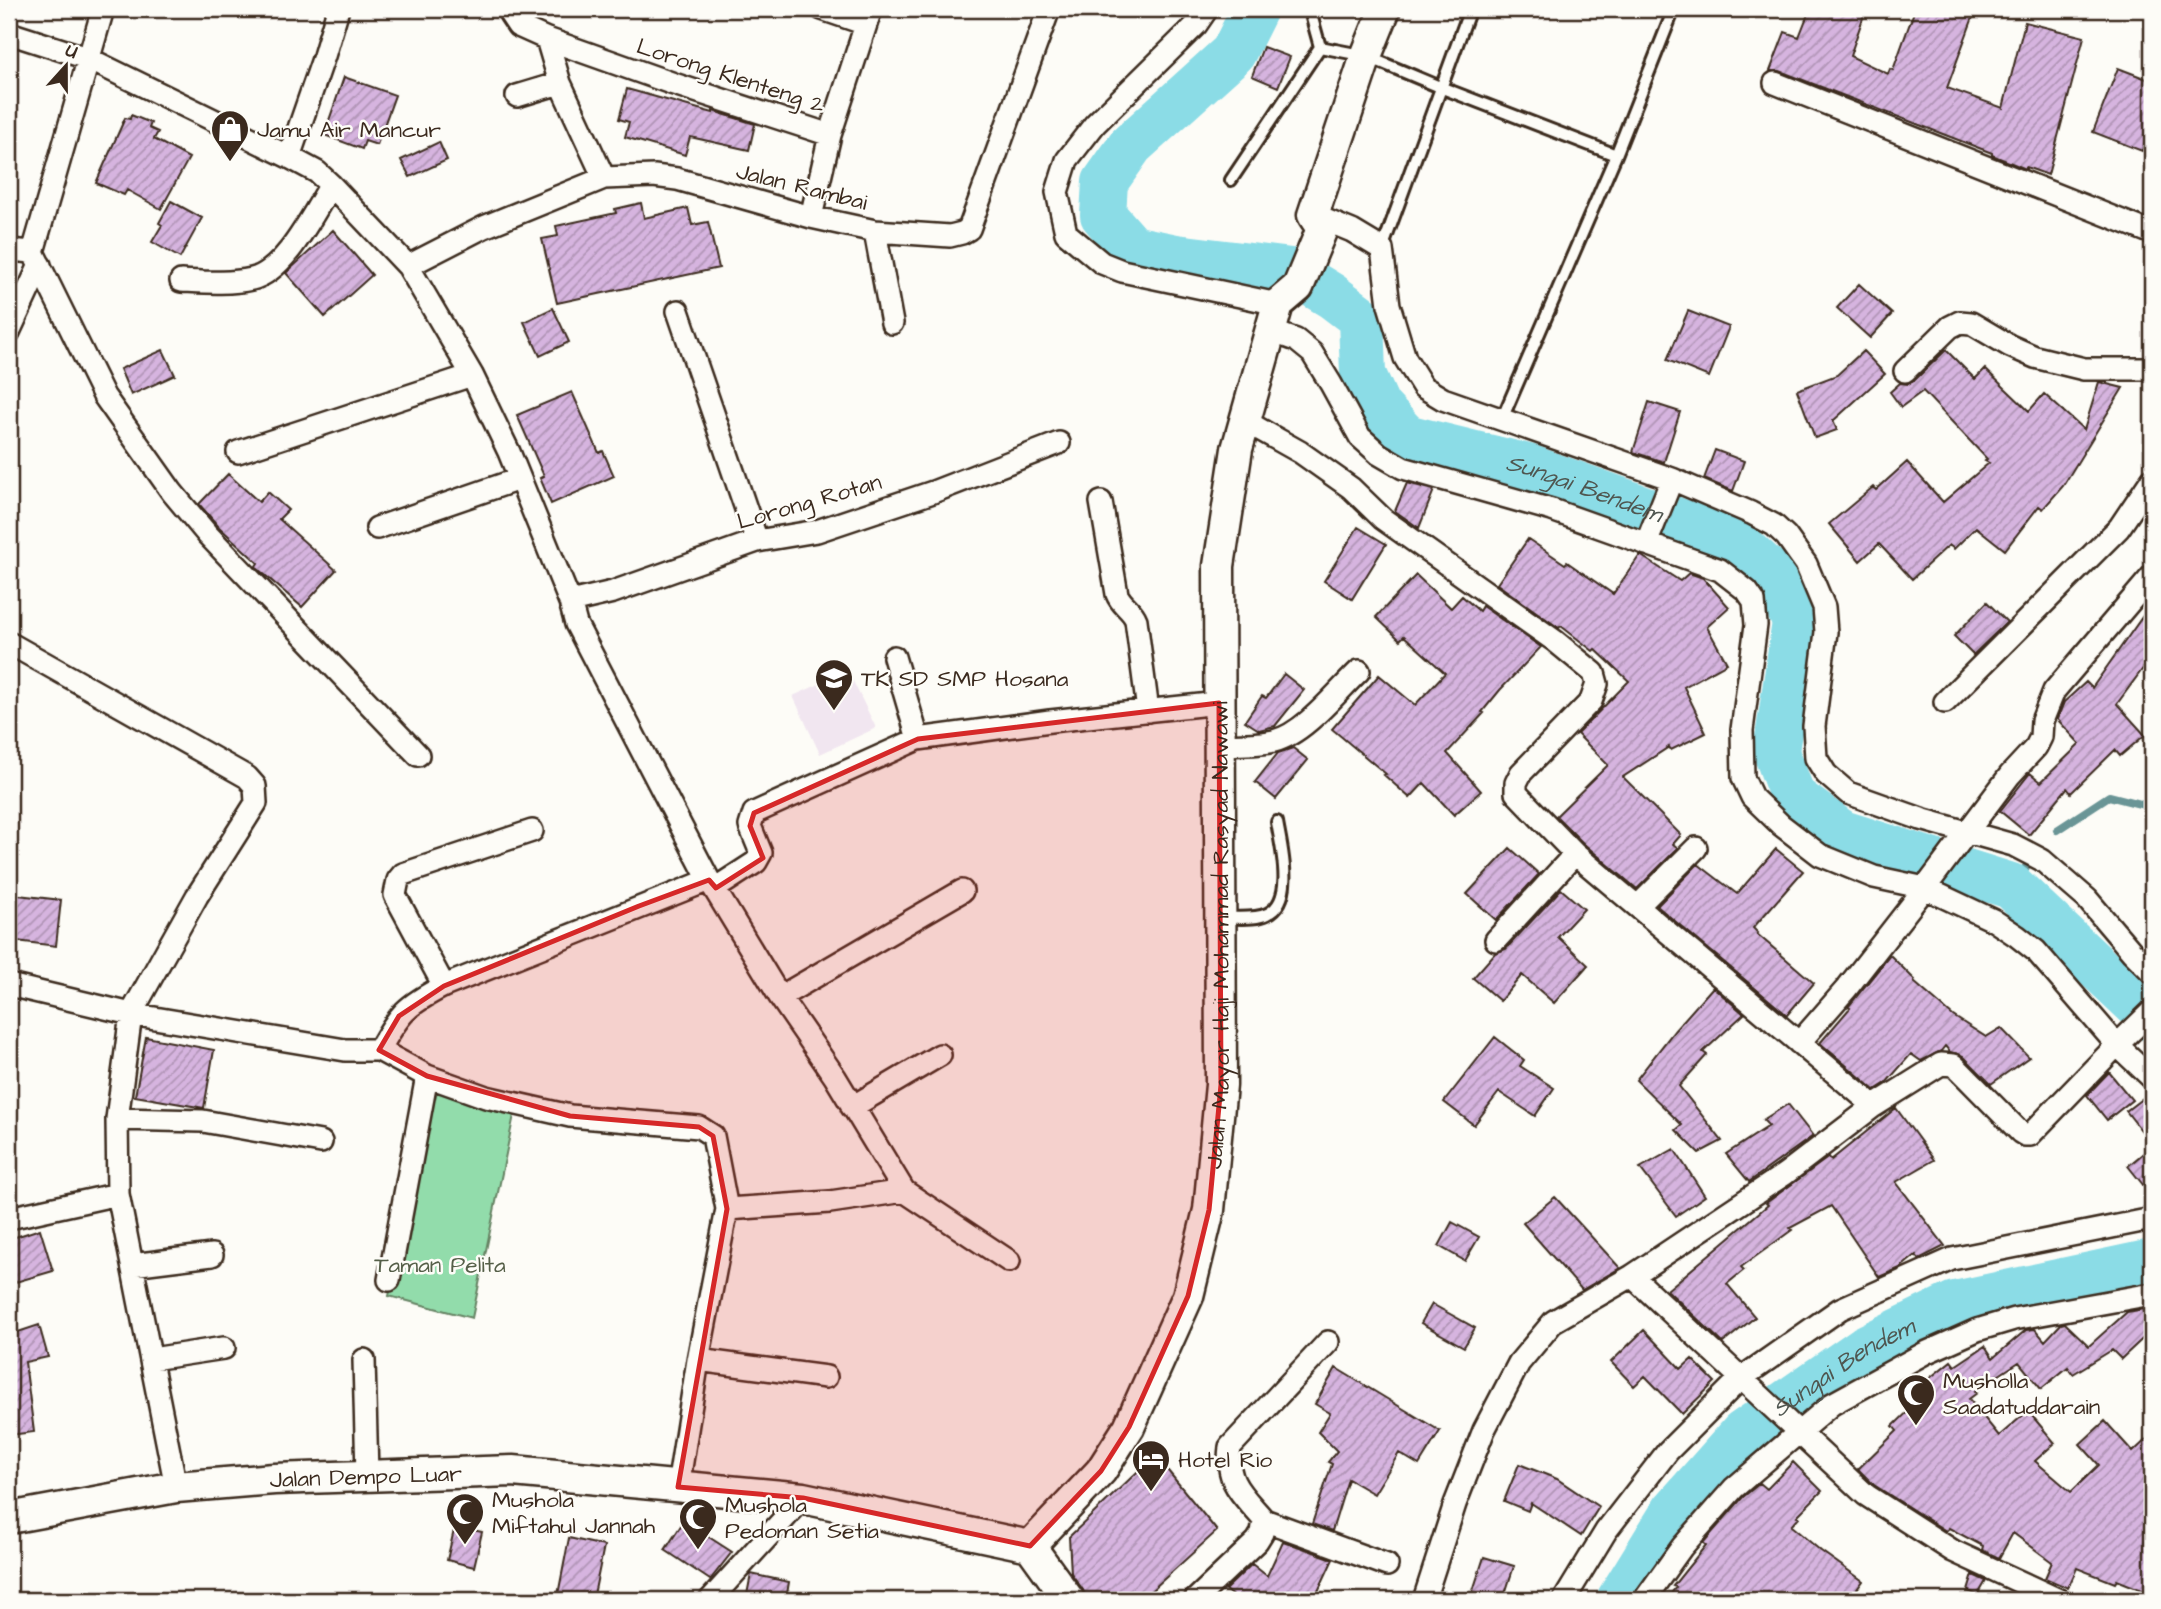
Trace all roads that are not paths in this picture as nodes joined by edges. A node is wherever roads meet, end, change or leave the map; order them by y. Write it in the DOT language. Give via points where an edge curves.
graph roads {
  1 [pos="103,9"];
  2 [pos="338,9"];
  3 [pos="513,9"];
  4 [pos="822,9"];
  5 [pos="1049,9"];
  6 [pos="1207,9"];
  7 [pos="1312,9"];
  8 [pos="1385,9"];
  9 [pos="1470,9"];
  10 [pos="1674,9"];
  11 [pos="868,16"];
  12 [pos="9,33"];
  13 [pos="547,39"];
  14 [pos="1320,47"];
  15 [pos="1366,56"];
  16 [pos="87,58"];
  17 [pos="560,83"];
  18 [pos="1775,83"];
  19 [pos="1440,87"];
  20 [pos="517,96"];
  21 [pos="830,135"];
  22 [pos="1616,155"];
  23 [pos="289,157"];
  24 [pos="604,178"];
  25 [pos="1231,180"];
  26 [pos="331,185"];
  27 [pos="811,217"];
  28 [pos="1317,222"];
  29 [pos="875,231"];
  30 [pos="2152,233"];
  31 [pos="1382,249"];
  32 [pos="9,250"];
  33 [pos="37,259"];
  34 [pos="408,267"];
  35 [pos="181,281"];
  36 [pos="1282,308"];
  37 [pos="678,311"];
  38 [pos="892,323"];
  39 [pos="9,332"];
  40 [pos="2152,369"];
  41 [pos="1905,371"];
  42 [pos="472,375"];
  43 [pos="1502,419"];
  44 [pos="1245,421"];
  45 [pos="1059,443"];
  46 [pos="238,452"];
  47 [pos="519,479"];
  48 [pos="2152,479"];
  49 [pos="1669,486"];
  50 [pos="1101,502"];
  51 [pos="377,528"];
  52 [pos="1648,539"];
  53 [pos="757,541"];
  54 [pos="2152,576"];
  55 [pos="570,602"];
  56 [pos="9,643"];
  57 [pos="894,657"];
  58 [pos="1359,671"];
  59 [pos="1945,702"];
  60 [pos="1219,704"];
  61 [pos="1148,711"];
  62 [pos="918,739"];
  63 [pos="1219,745"];
  64 [pos="418,755"];
  65 [pos="1277,822"];
  66 [pos="532,831"];
  67 [pos="1964,835"];
  68 [pos="1696,848"];
  69 [pos="1575,854"];
  70 [pos="1930,880"];
  71 [pos="713,884"];
  72 [pos="962,891"];
  73 [pos="1638,906"];
  74 [pos="1220,918"];
  75 [pos="1496,940"];
  76 [pos="2152,972"];
  77 [pos="9,985"];
  78 [pos="444,986"];
  79 [pos="780,997"];
  80 [pos="2152,1011"];
  81 [pos="131,1014"];
  82 [pos="1799,1043"];
  83 [pos="2117,1045"];
  84 [pos="379,1050"];
  85 [pos="940,1055"];
  86 [pos="427,1076"];
  87 [pos="2152,1078"];
  88 [pos="1874,1106"];
  89 [pos="852,1107"];
  90 [pos="117,1119"];
  91 [pos="321,1142"];
  92 [pos="904,1191"];
  93 [pos="118,1194"];
  94 [pos="727,1209"];
  95 [pos="9,1218"];
  96 [pos="2152,1219"];
  97 [pos="212,1255"];
  98 [pos="1009,1261"];
  99 [pos="132,1265"];
  100 [pos="1632,1276"];
  101 [pos="389,1280"];
  102 [pos="2152,1294"];
  103 [pos="1328,1342"];
  104 [pos="224,1348"];
  105 [pos="152,1359"];
  106 [pos="364,1360"];
  107 [pos="698,1360"];
  108 [pos="827,1377"];
  109 [pos="1748,1386"];
  110 [pos="1794,1426"];
  111 [pos="367,1475"];
  112 [pos="176,1487"];
  113 [pos="678,1487"];
  114 [pos="803,1498"];
  115 [pos="9,1518"];
  116 [pos="1264,1520"];
  117 [pos="1030,1546"];
  118 [pos="1387,1565"];
  119 [pos="710,1600"];
  120 [pos="1069,1600"];
  121 [pos="1195,1600"];
  122 [pos="1424,1600"];
  123 [pos="1564,1600"];
  124 [pos="1644,1600"];
  125 [pos="2059,1600"];
  1 -- 16 [label="street"];
  2 -- 23 [label="street"];
  3 -- 13 [label="street, Lorong Klenteng 2" via="510,15 518,26"];
  4 -- 11 [label="street"];
  5 -- 29 [label="street, Jalan Rambai" via="969,229 950,236"];
  6 -- 36 [label="street" via="1095,124 1067,160 1058,192 1066,233 1102,262 1122,271"];
  7 -- 14 [label="lane"];
  8 -- 15 [label="street"];
  9 -- 19 [label="lane"];
  10 -- 22 [label="lane"];
  11 -- 21 [label="street"];
  12 -- 16 [label="street"];
  13 -- 17 [label="street"];
  13 -- 21 [label="street, Lorong Klenteng 2"];
  14 -- 15 [label="lane"];
  14 -- 25 [label="lane"];
  15 -- 19 [label="lane"];
  15 -- 28 [label="street"];
  16 -- 23 [label="street"];
  16 -- 33 [label="street"];
  17 -- 20 [label="street"];
  17 -- 24 [label="street"];
  18 -- 30 [label="street"];
  19 -- 22 [label="lane"];
  19 -- 31 [label="lane"];
  21 -- 27 [label="street"];
  22 -- 43 [label="lane"];
  23 -- 26 [label="street"];
  24 -- 27 [label="street, Jalan Rambai" via="677,179"];
  24 -- 34 [label="street, Jalan Rambai" via="484,227"];
  26 -- 34 [label="street"];
  26 -- 35 [label="street" via="283,258 268,271 254,279"];
  27 -- 29 [label="street, Jalan Rambai"];
  28 -- 31 [label="street" via="1352,231"];
  28 -- 36 [label="street, Jalan Mayor Haji Mohammad Rasyad Nawawi"];
  29 -- 38 [label="street"];
  31 -- 43 [label="street" via="1389,305 1405,358 1423,387 1443,399"];
  32 -- 33 [label="street"];
  33 -- 39 [label="street"];
  33 -- 64 [label="street" via="104,396 172,492"];
  34 -- 42 [label="street"];
  36 -- 44 [label="street, Jalan Mayor Haji Mohammad Rasyad Nawawi"];
  36 -- 52 [label="street" via="1296,340 1312,353 1360,437 1379,454 1404,468"];
  37 -- 53 [label="street"];
  40 -- 41 [label="street" via="2084,369 2035,357 1970,323 1960,323 1950,327"];
  42 -- 46 [label="street"];
  42 -- 47 [label="street"];
  43 -- 49 [label="street"];
  44 -- 60 [label="street, Jalan Mayor Haji Mohammad Rasyad Nawawi" via="1219,566"];
  44 -- 69 [label="street" via="1351,488 1383,519 1594,673 1597,684 1591,701 1516,783 1516,793"];
  45 -- 53 [label="street, Lorong Rotan" via="817,531"];
  47 -- 51 [label="street"];
  47 -- 55 [label="street"];
  48 -- 59 [label="street" via="2119,528"];
  49 -- 52 [label="street"];
  49 -- 67 [label="street" via="1751,513 1774,526 1806,564 1824,607 1826,632 1814,726 1816,758 1826,774 1848,793"];
  50 -- 61 [label="street" via="1117,594 1136,620"];
  52 -- 70 [label="street" via="1720,570 1754,601 1756,625 1742,730 1743,778 1752,797 1819,855 1874,877"];
  53 -- 55 [label="street, Lorong Rotan" via="613,592"];
  54 -- 67 [label="street" via="2054,691 2039,741"];
  55 -- 71 [label="street" via="576,624"];
  56 -- 81 [label="street" via="255,786 256,803"];
  57 -- 62 [label="street"];
  58 -- 63 [label="street" via="1284,738"];
  60 -- 61 [label="street"];
  60 -- 63 [label="street, Jalan Mayor Haji Mohammad Rasyad Nawawi"];
  61 -- 62 [label="street"];
  62 -- 71 [label="street" via="754,813 750,826 760,857"];
  63 -- 74 [label="street, Jalan Mayor Haji Mohammad Rasyad Nawawi"];
  65 -- 74 [label="lane" via="1284,891 1280,903 1267,914"];
  66 -- 78 [label="street" via="404,874 398,880 394,895"];
  67 -- 70 [label="street"];
  67 -- 76 [label="street" via="2013,845 2042,860 2087,899"];
  68 -- 73 [label="street"];
  69 -- 73 [label="street"];
  69 -- 75 [label="street"];
  70 -- 82 [label="street"];
  70 -- 83 [label="street" via="2036,951"];
  71 -- 78 [label="street" via="639,906"];
  71 -- 79 [label="street"];
  72 -- 79 [label="street"];
  73 -- 82 [label="street"];
  74 -- 117 [label="street, Jalan Mayor Haji Mohammad Rasyad Nawawi" via="1221,1085 1209,1210 1188,1296 1129,1427 1101,1471"];
  77 -- 81 [label="street"];
  78 -- 84 [label="street" via="399,1016"];
  79 -- 89 [label="street"];
  80 -- 83 [label="street"];
  81 -- 84 [label="street" via="345,1049"];
  81 -- 90 [label="street"];
  82 -- 88 [label="street"];
  83 -- 87 [label="street"];
  83 -- 88 [label="street" via="2030,1135 2020,1132 1950,1063 1941,1064"];
  84 -- 86 [label="street"];
  85 -- 89 [label="street"];
  86 -- 94 [label="street" via="485,1097 570,1116 699,1127 713,1136"];
  86 -- 101 [label="street"];
  88 -- 100 [label="street" via="1785,1174"];
  89 -- 92 [label="street"];
  90 -- 91 [label="street" via="204,1121"];
  90 -- 93 [label="street"];
  92 -- 94 [label="street"];
  92 -- 98 [label="street"];
  93 -- 95 [label="street"];
  93 -- 99 [label="street"];
  94 -- 107 [label="street"];
  96 -- 109 [label="street" via="1952,1259 1840,1309"];
  97 -- 99 [label="street"];
  99 -- 105 [label="street"];
  100 -- 109 [label="street"];
  100 -- 122 [label="street" via="1554,1321 1519,1363 1484,1430"];
  102 -- 110 [label="street" via="2014,1319 1977,1331 1925,1353"];
  103 -- 116 [label="street" via="1230,1447 1227,1464 1233,1482"];
  104 -- 105 [label="street"];
  105 -- 112 [label="street"];
  106 -- 111 [label="street"];
  107 -- 108 [label="street"];
  107 -- 113 [label="street"];
  109 -- 110 [label="street"];
  109 -- 123 [label="street" via="1668,1451 1606,1531"];
  110 -- 124 [label="street" via="1682,1547"];
  110 -- 125 [label="street" via="1866,1495 1943,1546"];
  111 -- 112 [label="street, Jalan Dempo Luar"];
  111 -- 113 [label="street, Jalan Dempo Luar" via="513,1471"];
  112 -- 115 [label="street, Jalan Dempo Luar"];
  113 -- 114 [label="street, Jalan Dempo Luar"];
  114 -- 117 [label="street, Jalan Dempo Luar"];
  114 -- 119 [label="street"];
  116 -- 118 [label="street"];
  116 -- 121 [label="street" via="1257,1541"];
  117 -- 120 [label="street"];
}
